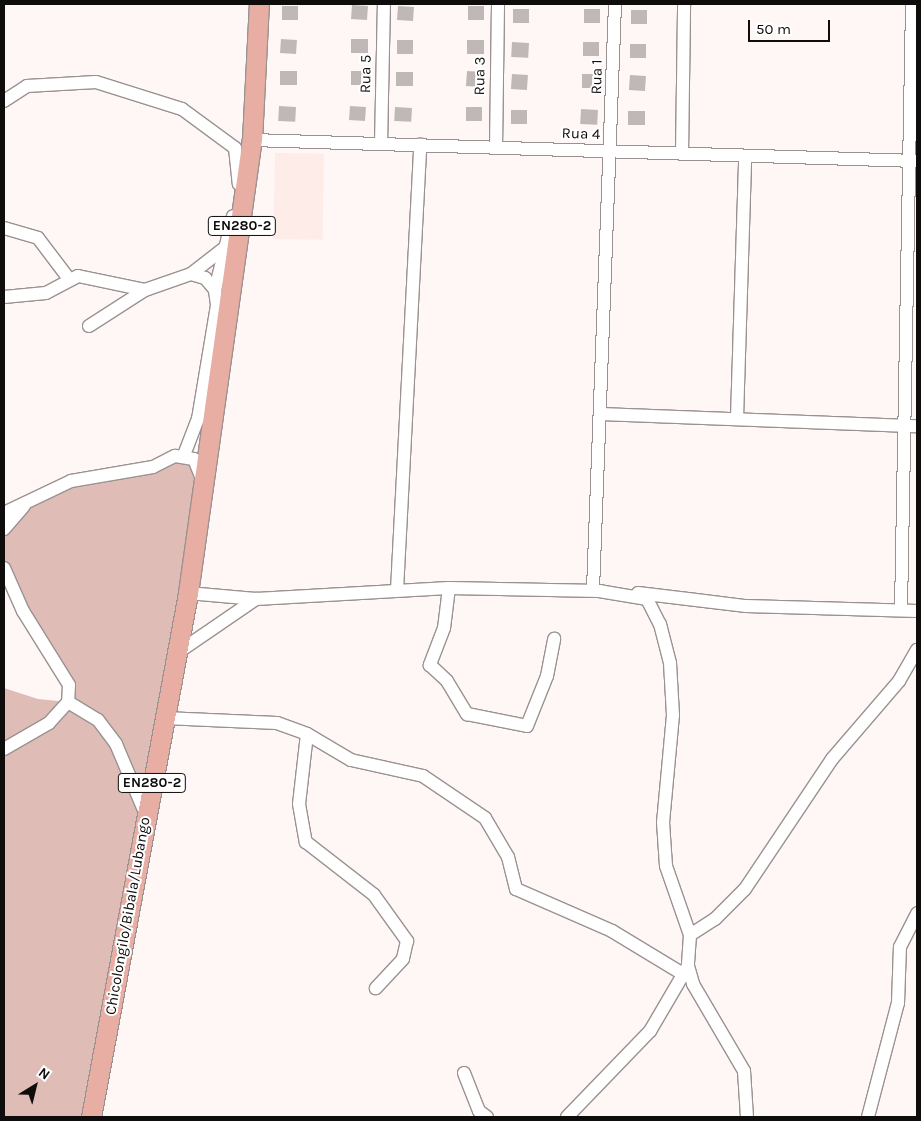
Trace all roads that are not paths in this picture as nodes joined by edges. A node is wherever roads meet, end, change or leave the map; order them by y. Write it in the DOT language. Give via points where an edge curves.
graph roads {
  1 [pos="259,4"];
  2 [pos="384,4"];
  3 [pos="498,4"];
  4 [pos="614,4"];
  5 [pos="684,4"];
  6 [pos="912,4"];
  7 [pos="4,101"];
  8 [pos="252,140"];
  9 [pos="381,144"];
  10 [pos="420,145"];
  11 [pos="496,148"];
  12 [pos="612,152"];
  13 [pos="682,154"];
  14 [pos="745,157"];
  15 [pos="913,161"];
  16 [pos="4,228"];
  17 [pos="227,246"];
  18 [pos="191,274"];
  19 [pos="69,279"];
  20 [pos="145,290"];
  21 [pos="215,290"];
  22 [pos="4,297"];
  23 [pos="89,326"];
  24 [pos="600,414"];
  25 [pos="737,418"];
  26 [pos="904,426"];
  27 [pos="917,426"];
  28 [pos="184,455"];
  29 [pos="203,491"];
  30 [pos="32,497"];
  31 [pos="4,513"];
  32 [pos="4,529"];
  33 [pos="4,568"];
  34 [pos="449,588"];
  35 [pos="398,590"];
  36 [pos="593,590"];
  37 [pos="188,592"];
  38 [pos="256,599"];
  39 [pos="910,611"];
  40 [pos="917,624"];
  41 [pos="554,639"];
  42 [pos="917,650"];
  43 [pos="177,653"];
  44 [pos="68,702"];
  45 [pos="164,718"];
  46 [pos="307,734"];
  47 [pos="4,749"];
  48 [pos="146,815"];
  49 [pos="917,913"];
  50 [pos="690,935"];
  51 [pos="686,970"];
  52 [pos="376,988"];
  53 [pos="464,1073"];
  54 [pos="90,1117"];
  55 [pos="487,1117"];
  56 [pos="568,1117"];
  57 [pos="747,1117"];
  58 [pos="868,1117"];
  1 -- 8 [label="main road, EN280-2"];
  2 -- 9 [label="street, Rua 5"];
  3 -- 11 [label="street, Rua 3"];
  4 -- 12 [label="street, Rua 1"];
  5 -- 13 [label="street"];
  6 -- 15 [label="street"];
  7 -- 17 [label="street" via="27,86 96,82 194,113 235,148 239,160 238,187"];
  8 -- 9 [label="street, Rua 4"];
  8 -- 29 [label="main road, Chicolongilo/Bibala/Lubango / EN280-2"];
  9 -- 10 [label="street, Rua 4"];
  10 -- 11 [label="street, Rua 4"];
  10 -- 35 [label="street"];
  11 -- 12 [label="street, Rua 4"];
  12 -- 13 [label="street, Rua 4"];
  12 -- 24 [label="street, Rua 1"];
  13 -- 14 [label="street, Rua 4"];
  14 -- 15 [label="street, Rua 4"];
  14 -- 25 [label="street"];
  15 -- 26 [label="street"];
  16 -- 19 [label="street" via="38,238"];
  17 -- 18 [label="street"];
  17 -- 21 [label="street"];
  18 -- 20 [label="street"];
  18 -- 21 [label="street" via="205,278"];
  19 -- 20 [label="street" via="91,277"];
  19 -- 22 [label="street" via="46,293"];
  20 -- 23 [label="street"];
  21 -- 28 [label="street" via="217,305 198,419"];
  24 -- 25 [label="street"];
  24 -- 36 [label="street, Rua 1"];
  25 -- 26 [label="street"];
  26 -- 27 [label="street"];
  26 -- 39 [label="street"];
  28 -- 29 [label="street" via="200,469"];
  28 -- 30 [label="street" via="153,467 71,481"];
  29 -- 37 [label="main road, Chicolongilo/Bibala/Lubango / EN280-2"];
  30 -- 31 [label="street"];
  30 -- 32 [label="street"];
  33 -- 44 [label="street" via="23,611 69,685"];
  34 -- 35 [label="street"];
  34 -- 36 [label="street"];
  34 -- 41 [label="street" via="444,628 430,666 447,682 467,714 527,726 547,676"];
  35 -- 38 [label="street"];
  36 -- 39 [label="street" via="674,594 746,606"];
  36 -- 50 [label="street" via="647,599 660,624 670,663 673,715 663,822 666,866"];
  37 -- 38 [label="street"];
  37 -- 43 [label="main road, Chicolongilo/Bibala/Lubango / EN280-2"];
  38 -- 43 [label="street"];
  39 -- 40 [label="street"];
  42 -- 50 [label="street" via="899,681 832,759 745,889 715,919"];
  43 -- 45 [label="main road, Chicolongilo/Bibala/Lubango / EN280-2"];
  44 -- 47 [label="street" via="49,723"];
  44 -- 48 [label="street" via="98,720 116,744"];
  45 -- 46 [label="street" via="277,723"];
  45 -- 48 [label="main road, Chicolongilo/Bibala/Lubango / EN280-2"];
  46 -- 51 [label="street" via="351,760 423,776 485,818 508,857 516,889 612,931"];
  46 -- 52 [label="street" via="299,804 306,842 374,895 407,941 403,959"];
  48 -- 54 [label="main road, Chicolongilo/Bibala/Lubango / EN280-2"];
  49 -- 58 [label="street" via="900,947 898,1003"];
  50 -- 51 [label="street"];
  51 -- 56 [label="street" via="650,1031"];
  51 -- 57 [label="street" via="744,1071"];
  53 -- 55 [label="street" via="479,1111"];
}
